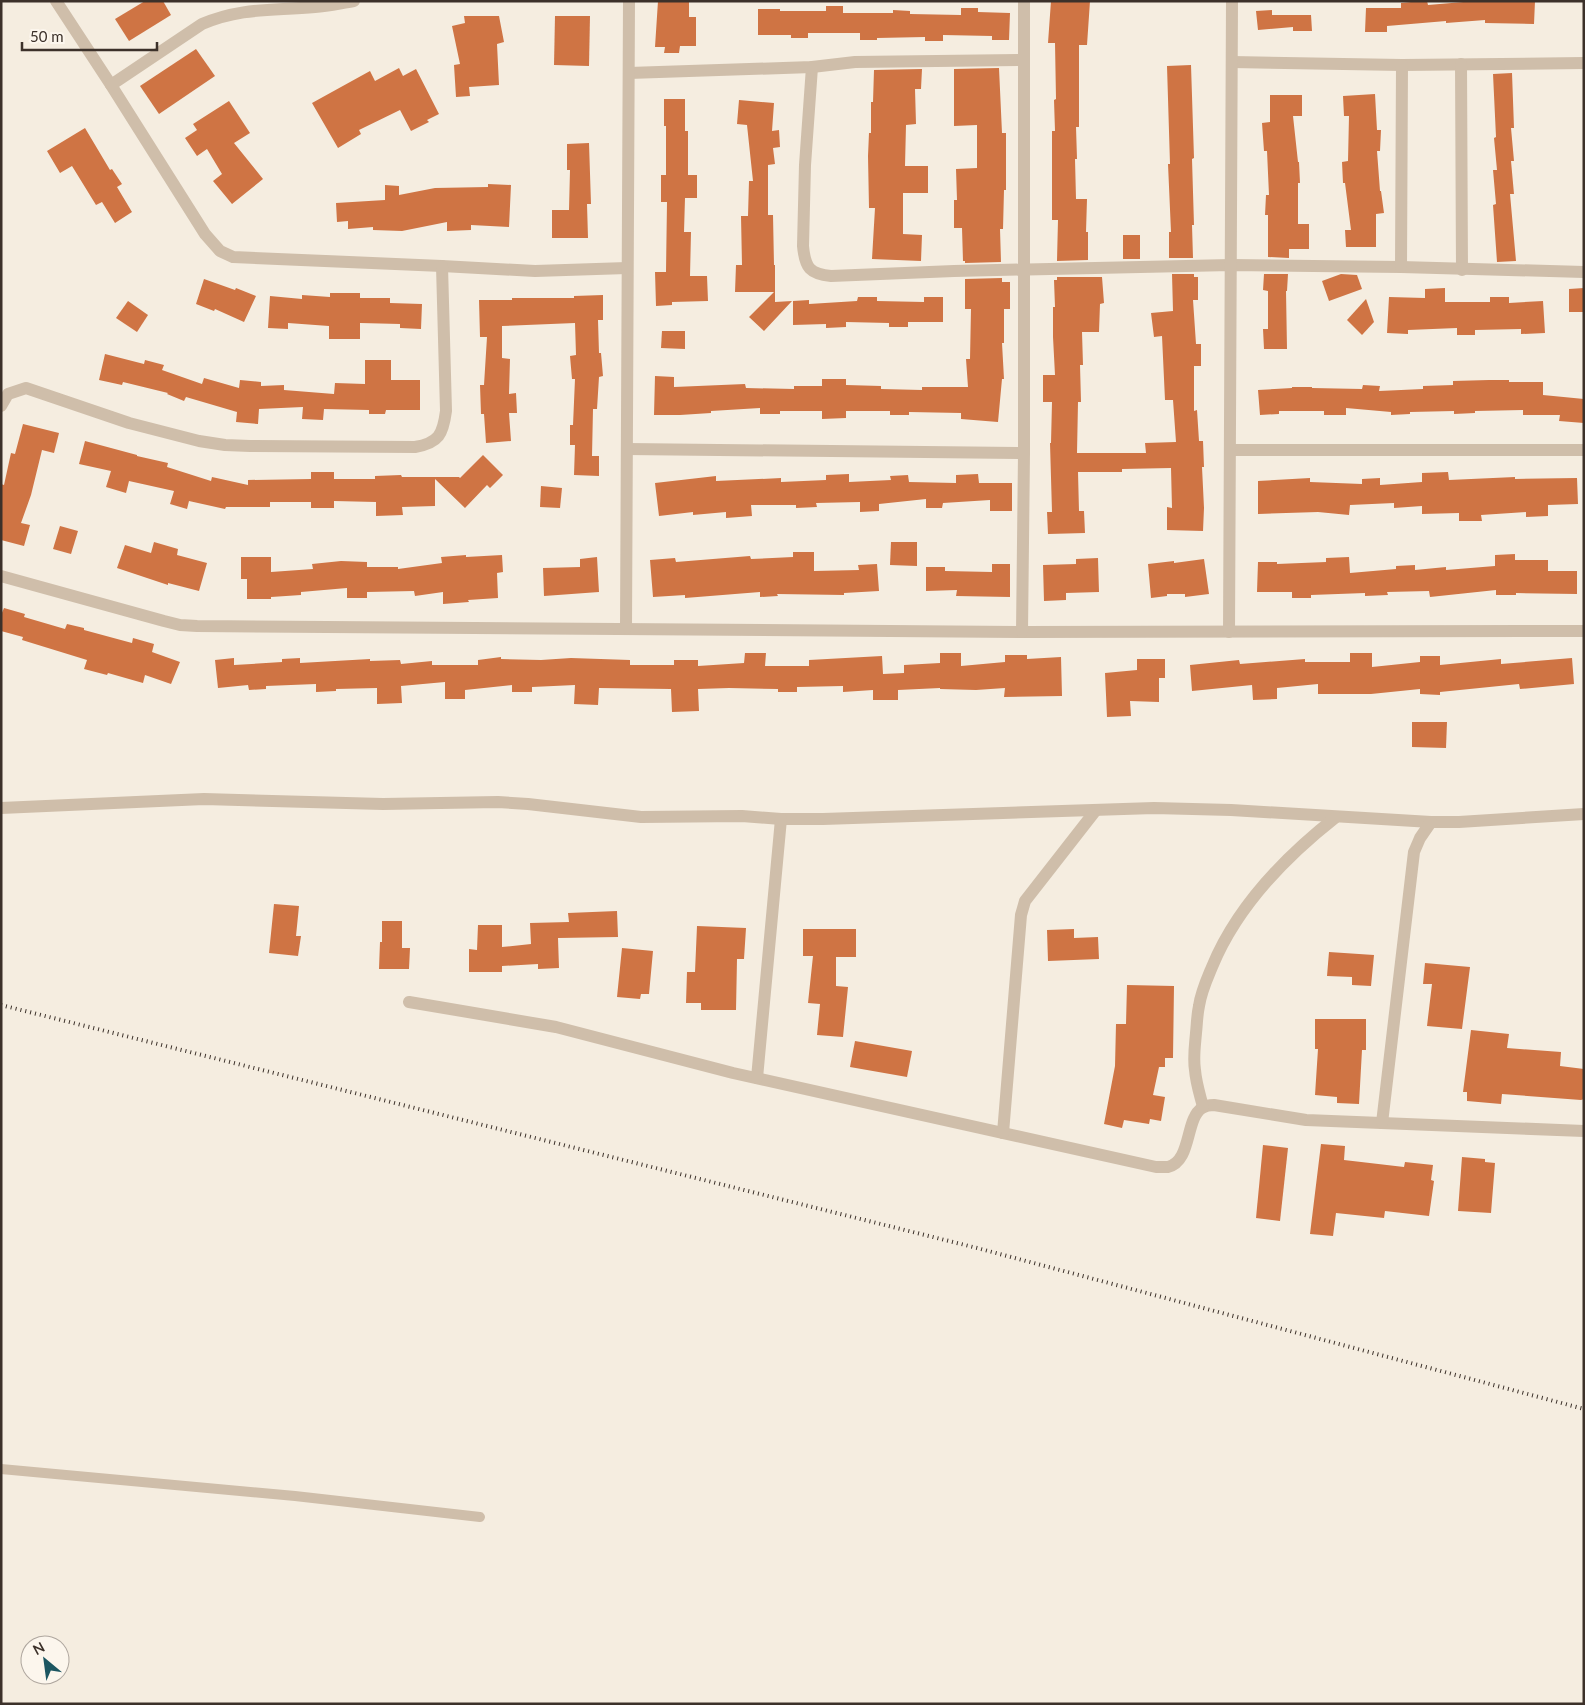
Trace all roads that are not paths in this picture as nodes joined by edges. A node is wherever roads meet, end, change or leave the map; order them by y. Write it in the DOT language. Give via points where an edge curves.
graph roads {
  1 [pos="56,1"];
  2 [pos="354,1"];
  3 [pos="629,1"];
  4 [pos="1024,1"];
  5 [pos="1232,1"];
  6 [pos="1024,60"];
  7 [pos="1232,62"];
  8 [pos="1584,63"];
  9 [pos="1402,64"];
  10 [pos="1461,64"];
  11 [pos="812,67"];
  12 [pos="629,73"];
  13 [pos="111,84"];
  14 [pos="1231,265"];
  15 [pos="442,266"];
  16 [pos="1400,267"];
  17 [pos="627,268"];
  18 [pos="1024,270"];
  19 [pos="1462,270"];
  20 [pos="1584,272"];
  21 [pos="1,406"];
  22 [pos="627,449"];
  23 [pos="1230,450"];
  24 [pos="1584,450"];
  25 [pos="1024,453"];
  26 [pos="1,576"];
  27 [pos="626,628"];
  28 [pos="1584,631"];
  29 [pos="1022,632"];
  30 [pos="1229,632"];
  31 [pos="1,808"];
  32 [pos="1096,810"];
  33 [pos="1584,814"];
  34 [pos="1336,817"];
  35 [pos="781,819"];
  36 [pos="1431,822"];
  37 [pos="409,1002"];
  38 [pos="757,1078"];
  39 [pos="1203,1107"];
  40 [pos="1382,1123"];
  41 [pos="1584,1131"];
  42 [pos="1003,1133"];
  43 [pos="1,1469"];
  44 [pos="480,1517"];
  1 -- 13 [label="street"];
  2 -- 13 [label="street" via="316,7 248,10 218,18 202,24"];
  3 -- 12 [label="street"];
  4 -- 6 [label="street"];
  5 -- 7 [label="street"];
  6 -- 11 [label="street" via="855,62"];
  6 -- 18 [label="street"];
  7 -- 9 [label="street"];
  7 -- 14 [label="street"];
  8 -- 10 [label="street"];
  9 -- 10 [label="street"];
  9 -- 16 [label="street"];
  10 -- 19 [label="street"];
  11 -- 12 [label="street"];
  11 -- 18 [label="street" via="803,246 809,268 818,274 831,276"];
  12 -- 17 [label="street"];
  13 -- 15 [label="street" via="205,234 220,251 233,257"];
  14 -- 16 [label="street"];
  14 -- 18 [label="street"];
  14 -- 23 [label="street"];
  15 -- 17 [label="street" via="535,271"];
  15 -- 21 [label="street" via="446,411 440,437 428,445 250,446 199,441 129,423 26,388 8,394"];
  16 -- 19 [label="street"];
  17 -- 22 [label="street"];
  18 -- 25 [label="street"];
  19 -- 20 [label="street"];
  22 -- 25 [label="street"];
  22 -- 27 [label="street"];
  23 -- 24 [label="street"];
  23 -- 30 [label="street"];
  25 -- 29 [label="street"];
  26 -- 27 [label="street" via="180,625"];
  27 -- 29 [label="street"];
  28 -- 30 [label="street"];
  29 -- 30 [label="street"];
  31 -- 35 [label="street" via="204,799 383,804 498,802 641,817"];
  32 -- 34 [label="street" via="1231,810"];
  32 -- 35 [label="street"];
  32 -- 42 [label="street" via="1025,901 1020,915"];
  33 -- 36 [label="street"];
  34 -- 36 [label="street"];
  34 -- 39 [label="street" via="1270,878 1227,933 1217,954 1199,1006 1194,1058"];
  35 -- 38 [label="street"];
  36 -- 40 [label="street" via="1414,852"];
  37 -- 38 [label="street" via="556,1026"];
  38 -- 42 [label="street"];
  39 -- 40 [label="street" via="1214,1104 1306,1120"];
  39 -- 42 [label="street" via="1196,1114 1179,1159 1169,1166 1156,1167"];
  40 -- 41 [label="street"];
  43 -- 44 [label="lane"];
}
